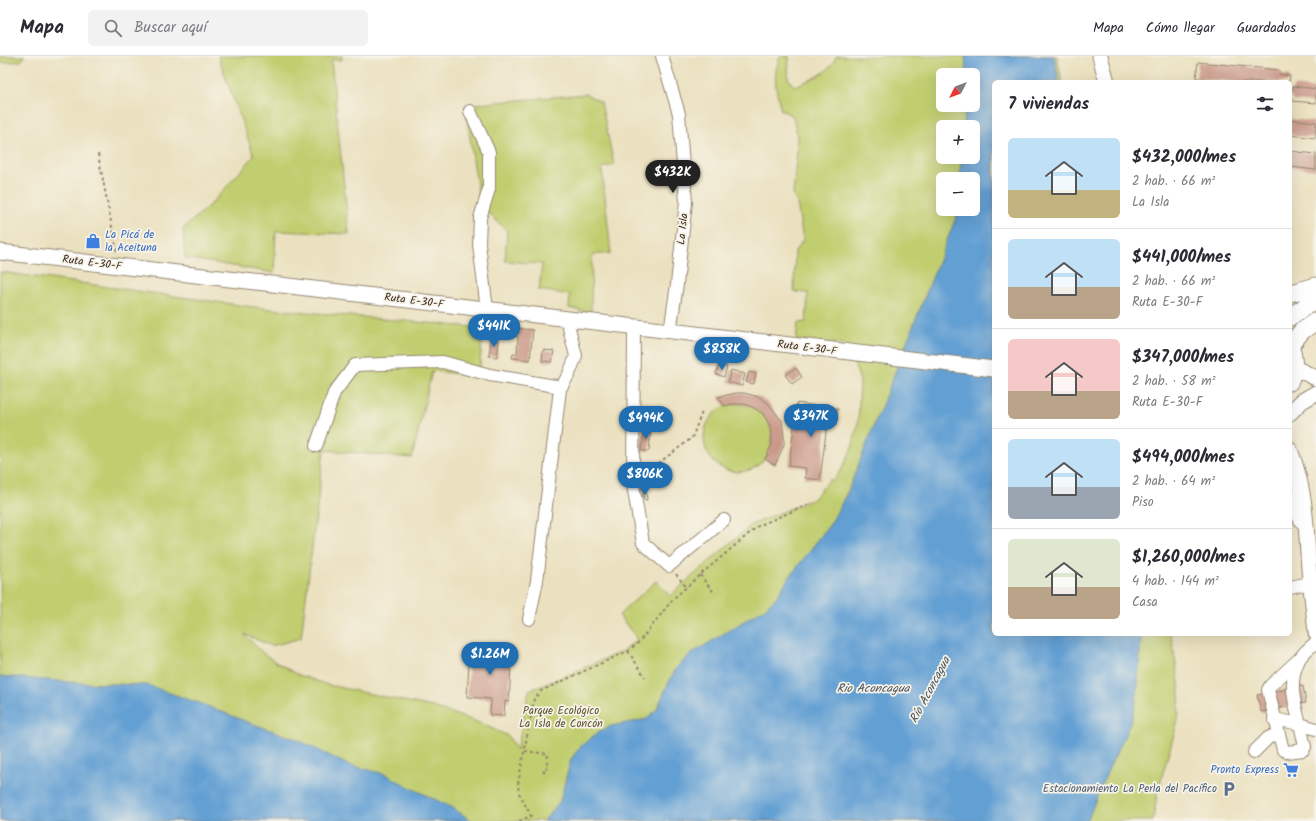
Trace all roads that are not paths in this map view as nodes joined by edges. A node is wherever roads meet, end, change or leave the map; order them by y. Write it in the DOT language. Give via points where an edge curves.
graph roads {
  1 [pos="662,56"];
  2 [pos="1090,56"];
  3 [pos="1100,56"];
  4 [pos="1096,80"];
  5 [pos="1106,80"];
  6 [pos="470,111"];
  7 [pos="0,252"];
  8 [pos="1316,286"];
  9 [pos="1292,292"];
  10 [pos="1316,299"];
  11 [pos="487,310"];
  12 [pos="1292,316"];
  13 [pos="567,320"];
  14 [pos="1316,321"];
  15 [pos="634,328"];
  16 [pos="670,332"];
  17 [pos="1292,341"];
  18 [pos="1292,345"];
  19 [pos="1295,368"];
  20 [pos="992,370"];
  21 [pos="1292,378"];
  22 [pos="1316,378"];
  23 [pos="560,387"];
  24 [pos="1292,388"];
  25 [pos="1316,390"];
  26 [pos="1316,394"];
  27 [pos="1292,411"];
  28 [pos="316,446"];
  29 [pos="1292,455"];
  30 [pos="1292,484"];
  31 [pos="1292,501"];
  32 [pos="1305,505"];
  33 [pos="724,520"];
  34 [pos="1307,532"];
  35 [pos="1310,583"];
  36 [pos="1292,587"];
  37 [pos="529,619"];
  38 [pos="1316,633"];
  39 [pos="1316,642"];
  40 [pos="1299,659"];
  41 [pos="1274,719"];
  42 [pos="1300,724"];
  43 [pos="1316,729"];
  44 [pos="1278,733"];
  45 [pos="1254,752"];
  1 -- 16 [label="street, La Isla" via="679,114 686,202"];
  2 -- 4 [label="main road"];
  3 -- 5 [label="main road"];
  6 -- 11 [label="street" via="489,152 489,190 480,218 479,244"];
  7 -- 11 [label="main road, Ruta E-30-F"];
  8 -- 9 [label="highway"];
  10 -- 12 [label="highway"];
  11 -- 13 [label="main road, Ruta E-30-F"];
  13 -- 15 [label="main road, Ruta E-30-F"];
  13 -- 23 [label="street" via="576,356 569,374"];
  14 -- 17 [label="highway"];
  15 -- 16 [label="main road, Ruta E-30-F"];
  15 -- 33 [label="street" via="633,481 643,543 669,566"];
  16 -- 20 [label="main road, Ruta E-30-F"];
  18 -- 19 [label="main road"];
  19 -- 21 [label="main road"];
  19 -- 22 [label="main road"];
  23 -- 28 [label="street" via="490,375 443,362 355,365 334,392"];
  23 -- 37 [label="street" via="537,581"];
  24 -- 25 [label="main road"];
  26 -- 27 [label="main road" via="1302,400"];
  29 -- 32 [label="main road"];
  30 -- 32 [label="main road"];
  31 -- 34 [label="main road"];
  32 -- 34 [label="main road"];
  34 -- 35 [label="main road"];
  35 -- 36 [label="street"];
  35 -- 38 [label="main road"];
  39 -- 40 [label="street"];
  40 -- 41 [label="street" via="1268,690"];
  40 -- 42 [label="street" via="1293,676 1293,696"];
  41 -- 42 [label="street"];
  41 -- 44 [label="street"];
  42 -- 43 [label="street"];
  42 -- 44 [label="street" via="1305,747 1302,750 1284,752"];
  44 -- 45 [label="street" via="1268,738"];
}
